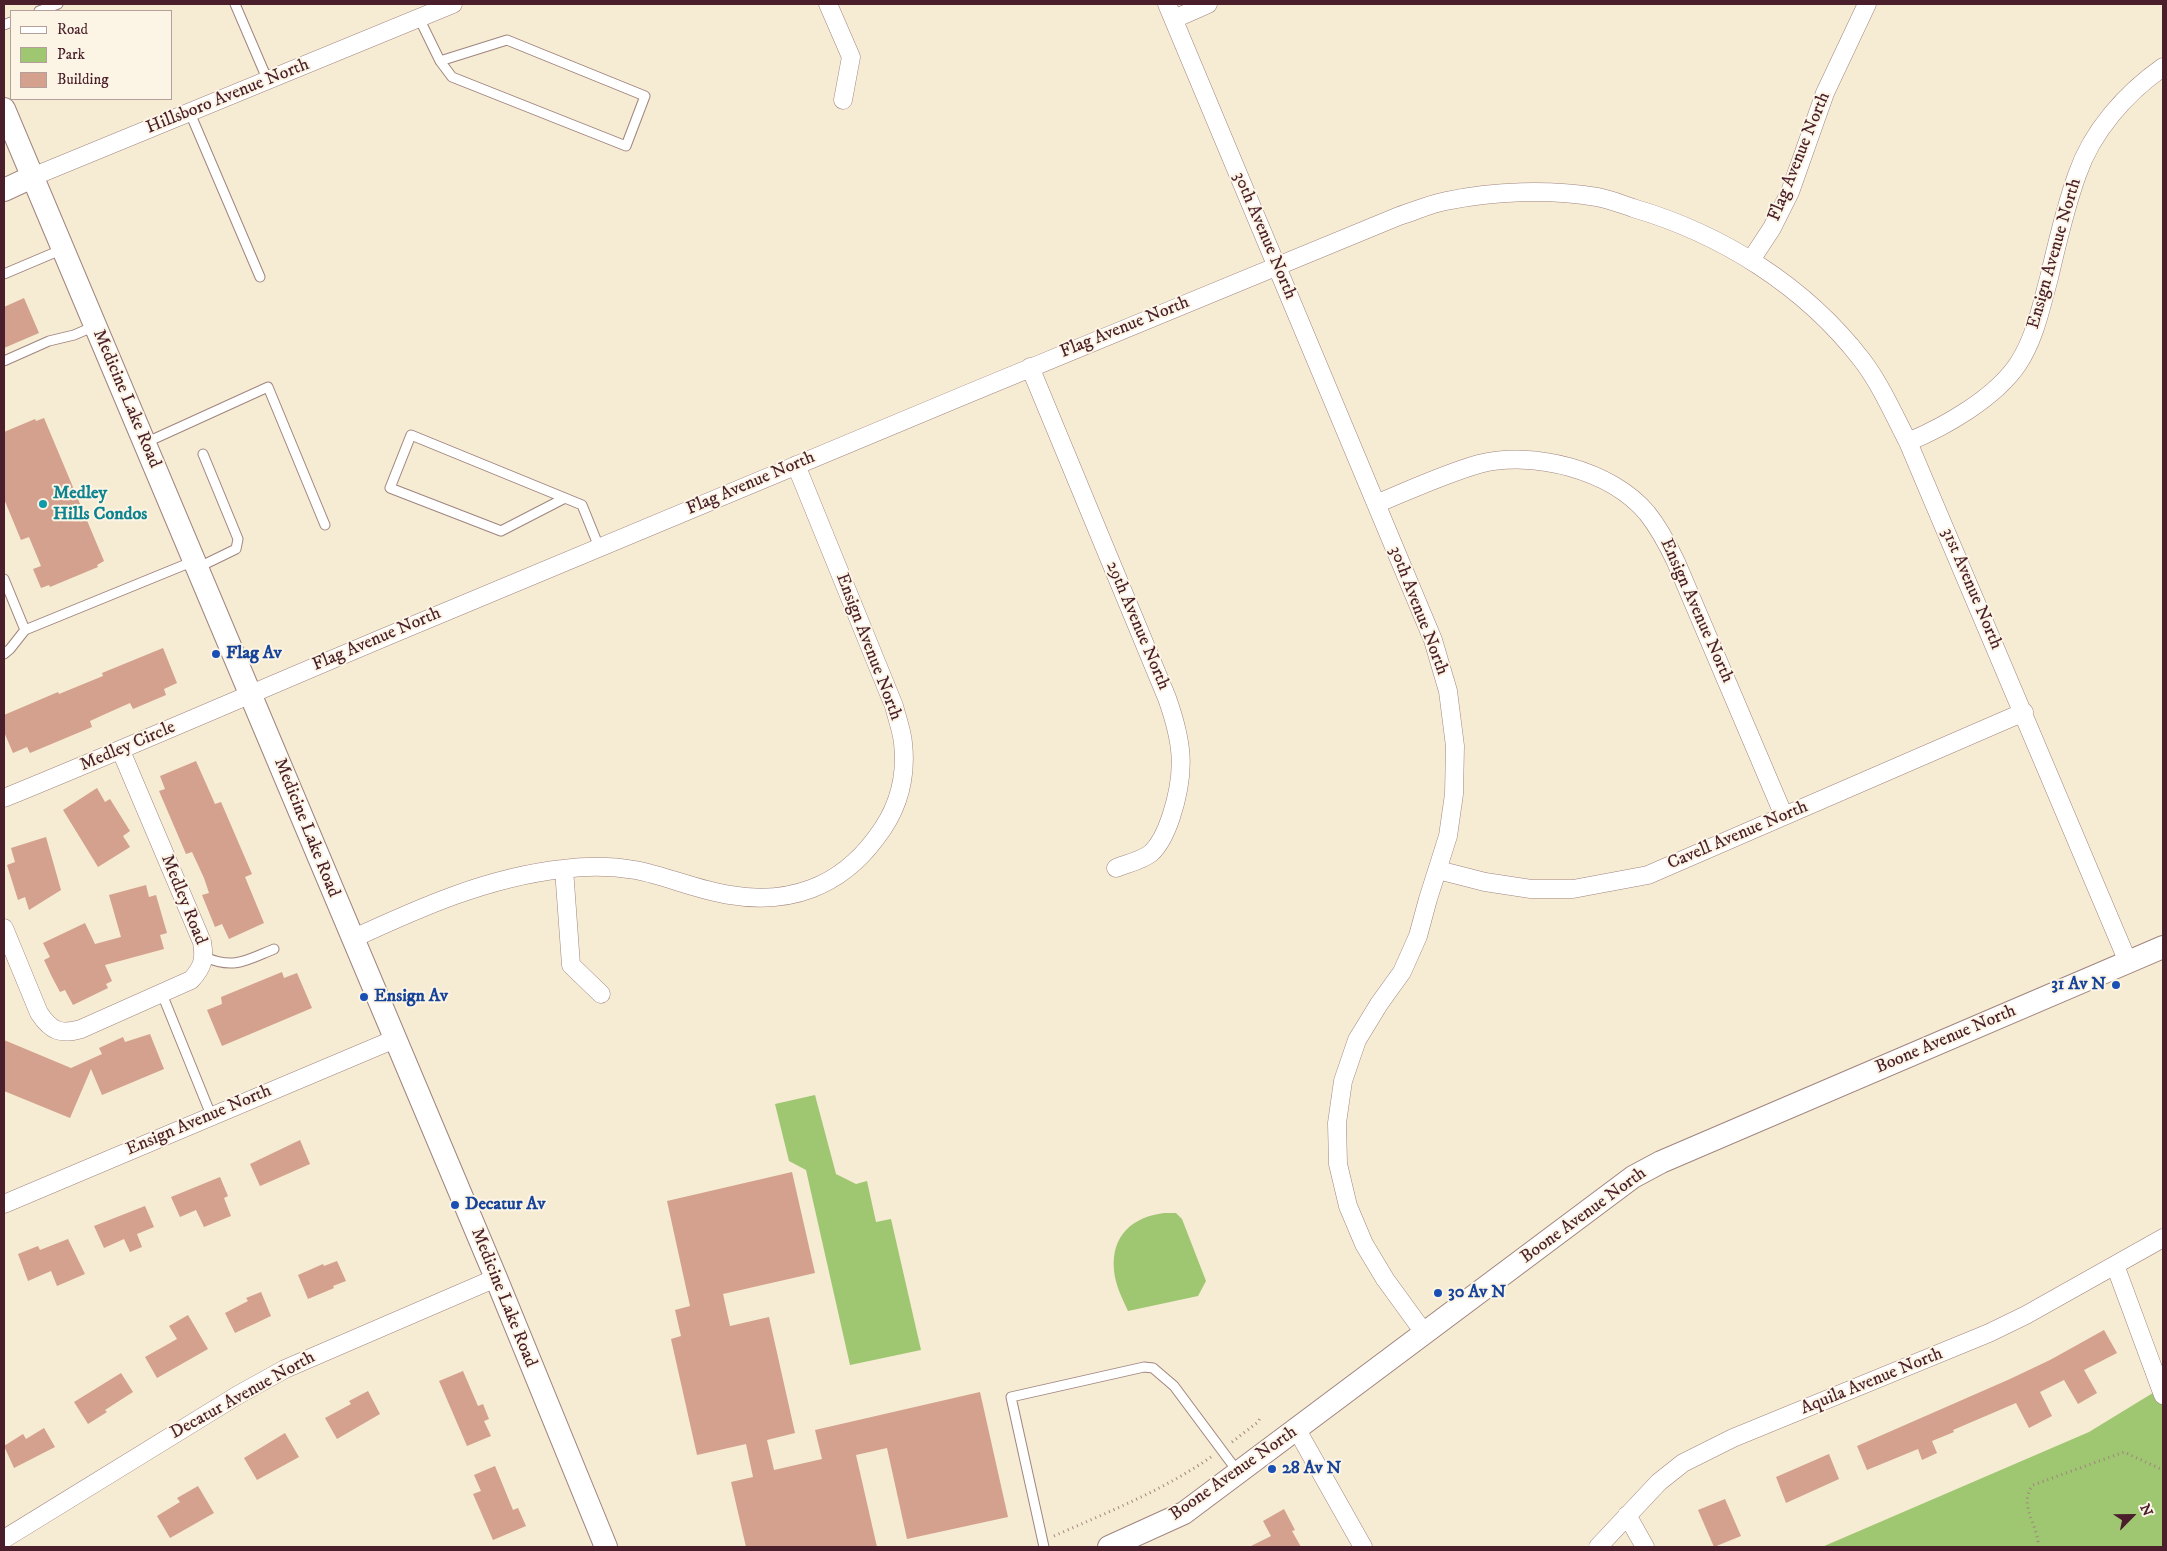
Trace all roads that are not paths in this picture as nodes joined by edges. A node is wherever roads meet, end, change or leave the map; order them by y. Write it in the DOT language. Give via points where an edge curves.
graph roads {
  1 [pos="58,4"];
  2 [pos="235,4"];
  3 [pos="453,4"];
  4 [pos="828,4"];
  5 [pos="1208,4"];
  6 [pos="1860,6"];
  7 [pos="42,10"];
  8 [pos="1170,12"];
  9 [pos="419,18"];
  10 [pos="440,61"];
  11 [pos="2163,67"];
  12 [pos="268,81"];
  13 [pos="843,100"];
  14 [pos="4,109"];
  15 [pos="190,113"];
  16 [pos="32,177"];
  17 [pos="4,190"];
  18 [pos="63,249"];
  19 [pos="1751,260"];
  20 [pos="1277,266"];
  21 [pos="4,274"];
  22 [pos="260,277"];
  23 [pos="95,326"];
  24 [pos="4,361"];
  25 [pos="1030,367"];
  26 [pos="1908,442"];
  27 [pos="145,444"];
  28 [pos="203,454"];
  29 [pos="796,465"];
  30 [pos="565,498"];
  31 [pos="1376,504"];
  32 [pos="325,525"];
  33 [pos="598,547"];
  34 [pos="195,564"];
  35 [pos="4,579"];
  36 [pos="24,630"];
  37 [pos="4,654"];
  38 [pos="250,694"];
  39 [pos="2024,712"];
  40 [pos="121,751"];
  41 [pos="4,798"];
  42 [pos="1784,816"];
  43 [pos="564,868"];
  44 [pos="1116,868"];
  45 [pos="1438,870"];
  46 [pos="4,928"];
  47 [pos="352,939"];
  48 [pos="2163,947"];
  49 [pos="274,949"];
  50 [pos="204,957"];
  51 [pos="2128,962"];
  52 [pos="162,994"];
  53 [pos="601,994"];
  54 [pos="395,1039"];
  55 [pos="211,1115"];
  56 [pos="4,1204"];
  57 [pos="2163,1238"];
  58 [pos="2115,1264"];
  59 [pos="496,1278"];
  60 [pos="1425,1334"];
  61 [pos="2163,1395"];
  62 [pos="1297,1430"];
  63 [pos="1239,1473"];
  64 [pos="1627,1515"];
  65 [pos="4,1539"];
  66 [pos="1043,1544"];
  67 [pos="606,1547"];
  68 [pos="1109,1547"];
  69 [pos="1363,1547"];
  70 [pos="1598,1547"];
  71 [pos="1645,1547"];
  1 -- 7 [label="lane"];
  2 -- 12 [label="lane"];
  3 -- 9 [label="street, Hillsboro Avenue North"];
  4 -- 13 [label="street" via="851,57"];
  5 -- 8 [label="street"];
  6 -- 19 [label="street, Flag Avenue North" via="1790,192"];
  8 -- 20 [label="street, 30th Avenue North"];
  9 -- 10 [label="lane"];
  9 -- 12 [label="street, Hillsboro Avenue North"];
  10 -- 10 [label="lane" via="452,77 626,146 645,96 507,40"];
  11 -- 26 [label="street, Ensign Avenue North" via="2116,109 2094,140 2077,174 2035,332 2018,364 1970,409 1936,430"];
  12 -- 15 [label="street, Hillsboro Avenue North"];
  14 -- 16 [label="street, Medicine Lake Road"];
  15 -- 16 [label="street, Hillsboro Avenue North"];
  15 -- 22 [label="lane"];
  16 -- 17 [label="street, Hillsboro Avenue North"];
  16 -- 18 [label="street, Medicine Lake Road"];
  18 -- 21 [label="lane"];
  18 -- 23 [label="street, Medicine Lake Road"];
  19 -- 20 [label="street, Flag Avenue North" via="1702,233 1649,212 1597,197 1529,193 1445,201 1399,216"];
  19 -- 26 [label="street, 31st Avenue North" via="1791,288 1828,321 1862,361"];
  20 -- 25 [label="street, Flag Avenue North"];
  20 -- 31 [label="street, 30th Avenue North"];
  23 -- 24 [label="lane" via="49,341"];
  23 -- 27 [label="street, Medicine Lake Road"];
  25 -- 29 [label="street, Flag Avenue North"];
  25 -- 44 [label="street, 29th Avenue North" via="1178,730 1182,762 1179,794 1166,832 1150,854"];
  26 -- 39 [label="street, 31st Avenue North"];
  27 -- 32 [label="lane" via="268,387"];
  27 -- 34 [label="street, Medicine Lake Road"];
  28 -- 34 [label="lane" via="238,539 236,549"];
  29 -- 33 [label="street, Flag Avenue North"];
  29 -- 43 [label="street, Ensign Avenue North" via="894,706 904,742 904,773 897,804 864,855 842,873 795,896 730,896 634,870"];
  30 -- 30 [label="lane" via="411,436 390,488 501,531"];
  30 -- 33 [label="lane" via="582,505"];
  31 -- 42 [label="street, Ensign Avenue North" via="1447,475 1481,464 1515,459 1552,463 1588,472 1619,489 1646,512 1662,533"];
  31 -- 45 [label="street, 30th Avenue North" via="1433,640 1448,691 1455,746 1454,794 1448,836"];
  33 -- 38 [label="street, Flag Avenue North"];
  34 -- 36 [label="lane"];
  34 -- 38 [label="street, Medicine Lake Road"];
  35 -- 36 [label="lane"];
  36 -- 37 [label="lane"];
  38 -- 40 [label="street, Medley Circle"];
  38 -- 47 [label="street, Medicine Lake Road"];
  39 -- 42 [label="street, Cavell Avenue North"];
  39 -- 51 [label="street, 31st Avenue North"];
  40 -- 41 [label="street, Medley Circle"];
  40 -- 50 [label="street, Medley Road" via="202,942"];
  42 -- 45 [label="street, Cavell Avenue North" via="1648,875 1573,889 1531,889 1484,882"];
  43 -- 47 [label="street, Ensign Avenue North" via="504,879 448,898"];
  43 -- 53 [label="street" via="571,965"];
  45 -- 60 [label="street, 30th Avenue North" via="1418,936 1402,972 1357,1040 1343,1081 1337,1122 1338,1164 1348,1206 1364,1244 1385,1279"];
  46 -- 52 [label="street" via="39,1013 57,1030 81,1029"];
  47 -- 54 [label="street, Medicine Lake Road"];
  48 -- 51 [label="street, Boone Avenue North"];
  49 -- 50 [label="lane" via="244,962 219,964"];
  50 -- 52 [label="street, Medley Road" via="202,969 191,980"];
  51 -- 60 [label="street, Boone Avenue North" via="1661,1162 1633,1177"];
  52 -- 55 [label="lane"];
  54 -- 55 [label="street, Ensign Avenue North"];
  54 -- 59 [label="street, Medicine Lake Road"];
  55 -- 56 [label="street, Ensign Avenue North"];
  57 -- 58 [label="street, Aquila Avenue North"];
  58 -- 61 [label="street"];
  58 -- 64 [label="street, Aquila Avenue North" via="1990,1333 1711,1448 1683,1463 1659,1482"];
  59 -- 65 [label="street, Decatur Avenue North" via="285,1369"];
  59 -- 67 [label="street, Medicine Lake Road"];
  60 -- 62 [label="street, Boone Avenue North"];
  62 -- 63 [label="street, Boone Avenue North"];
  62 -- 69 [label="street"];
  63 -- 66 [label="lane" via="1174,1386 1153,1368 1144,1367 1011,1397"];
  63 -- 68 [label="street, Boone Avenue North" via="1184,1513"];
  64 -- 70 [label="street, Aquila Avenue North"];
  64 -- 71 [label="street"];
}
